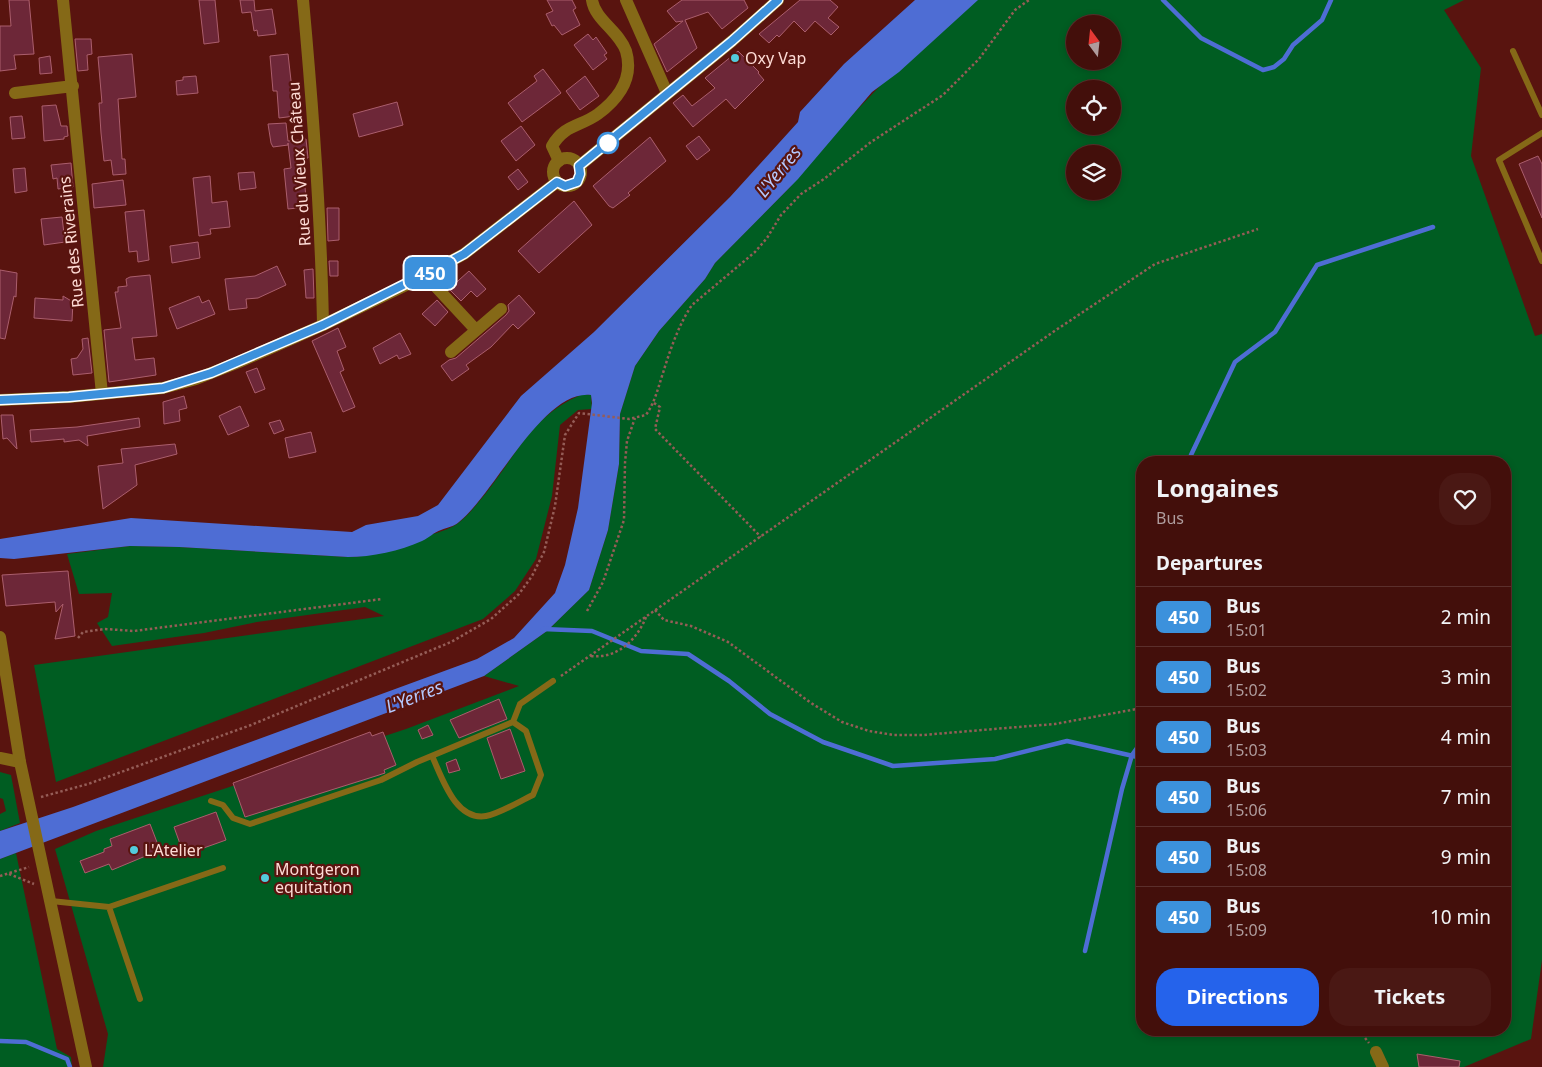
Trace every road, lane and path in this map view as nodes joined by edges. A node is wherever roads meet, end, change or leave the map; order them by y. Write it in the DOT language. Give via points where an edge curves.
graph roads {
  1 [pos="63,0"];
  2 [pos="303,0"];
  3 [pos="592,0"];
  4 [pos="626,0"];
  5 [pos="778,0"];
  6 [pos="1029,0"];
  7 [pos="1513,51"];
  8 [pos="72,86"];
  9 [pos="15,93"];
  10 [pos="667,93"];
  11 [pos="1542,115"];
  12 [pos="1542,133"];
  13 [pos="559,161"];
  14 [pos="579,166"];
  15 [pos="557,182"];
  16 [pos="1258,229"];
  17 [pos="1542,261"];
  18 [pos="426,275"];
  19 [pos="501,308"];
  20 [pos="323,325"];
  21 [pos="476,330"];
  22 [pos="451,352"];
  23 [pos="102,394"];
  24 [pos="0,400"];
  25 [pos="654,404"];
  26 [pos="635,418"];
  27 [pos="761,536"];
  28 [pos="382,599"];
  29 [pos="655,610"];
  30 [pos="587,611"];
  31 [pos="646,617"];
  32 [pos="0,637"];
  33 [pos="78,638"];
  34 [pos="589,656"];
  35 [pos="553,681"];
  36 [pos="1136,709"];
  37 [pos="513,722"];
  38 [pos="432,756"];
  39 [pos="0,758"];
  40 [pos="20,762"];
  41 [pos="211,801"];
  42 [pos="29,804"];
  43 [pos="43,863"];
  44 [pos="223,868"];
  45 [pos="8,874"];
  46 [pos="0,876"];
  47 [pos="50,895"];
  48 [pos="109,907"];
  49 [pos="140,999"];
  50 [pos="1376,1052"];
  51 [pos="86,1067"];
  52 [pos="1383,1067"];
  1 -- 8 [label="street, Rue des Riverains"];
  2 -- 20 [label="street, Rue du Vieux Château" via="318,164"];
  3 -- 13 [label="street" via="598,14 626,51 628,74 622,91 597,114 558,136 552,146"];
  4 -- 10 [label="street"];
  5 -- 10 [label="street"];
  6 -- 25 [label="path" via="1015,10 979,59 943,96 871,142 801,194 754,252 692,305 663,372"];
  7 -- 11 [label="lane"];
  8 -- 9 [label="street"];
  8 -- 23 [label="street, Rue des Riverains"];
  10 -- 14 [label="street"];
  12 -- 17 [label="lane" via="1499,160"];
  13 -- 14 [label="street" via="568,159"];
  13 -- 15 [label="street" via="554,169"];
  14 -- 15 [label="street" via="577,182 565,186"];
  15 -- 18 [label="street" via="464,254"];
  16 -- 27 [label="path" via="1156,264"];
  18 -- 20 [label="street"];
  18 -- 21 [label="street"];
  19 -- 21 [label="street"];
  20 -- 23 [label="street" via="196,379 163,388"];
  21 -- 22 [label="street"];
  23 -- 24 [label="street"];
  25 -- 26 [label="path" via="646,416"];
  25 -- 27 [label="path" via="660,407 655,429"];
  26 -- 30 [label="path" via="624,463 624,520 603,582"];
  26 -- 42 [label="path" via="579,413 565,435 555,506 544,552 519,594 491,620 451,642 251,725"];
  27 -- 29 [label="path"];
  28 -- 33 [label="path" via="134,631 90,630"];
  29 -- 31 [label="path"];
  29 -- 36 [label="path" via="664,620 691,626 728,642 811,703 842,722 869,731 923,735 1055,724"];
  31 -- 34 [label="path"];
  31 -- 34 [label="path" via="635,638 613,654 604,658"];
  32 -- 40 [label="street"];
  34 -- 35 [label="path"];
  35 -- 37 [label="lane" via="520,704"];
  37 -- 38 [label="lane"];
  37 -- 38 [label="lane" via="526,731 541,774 533,795 486,816 470,814 454,800"];
  38 -- 41 [label="lane" via="381,780 250,824 233,818 224,805"];
  39 -- 40 [label="street"];
  40 -- 42 [label="street"];
  42 -- 43 [label="street"];
  43 -- 45 [label="path"];
  43 -- 47 [label="street"];
  44 -- 48 [label="lane"];
  45 -- 46 [label="path"];
  45 -- 47 [label="path"];
  47 -- 48 [label="lane"];
  47 -- 51 [label="street"];
  48 -- 49 [label="lane"];
  50 -- 52 [label="street"];
}
